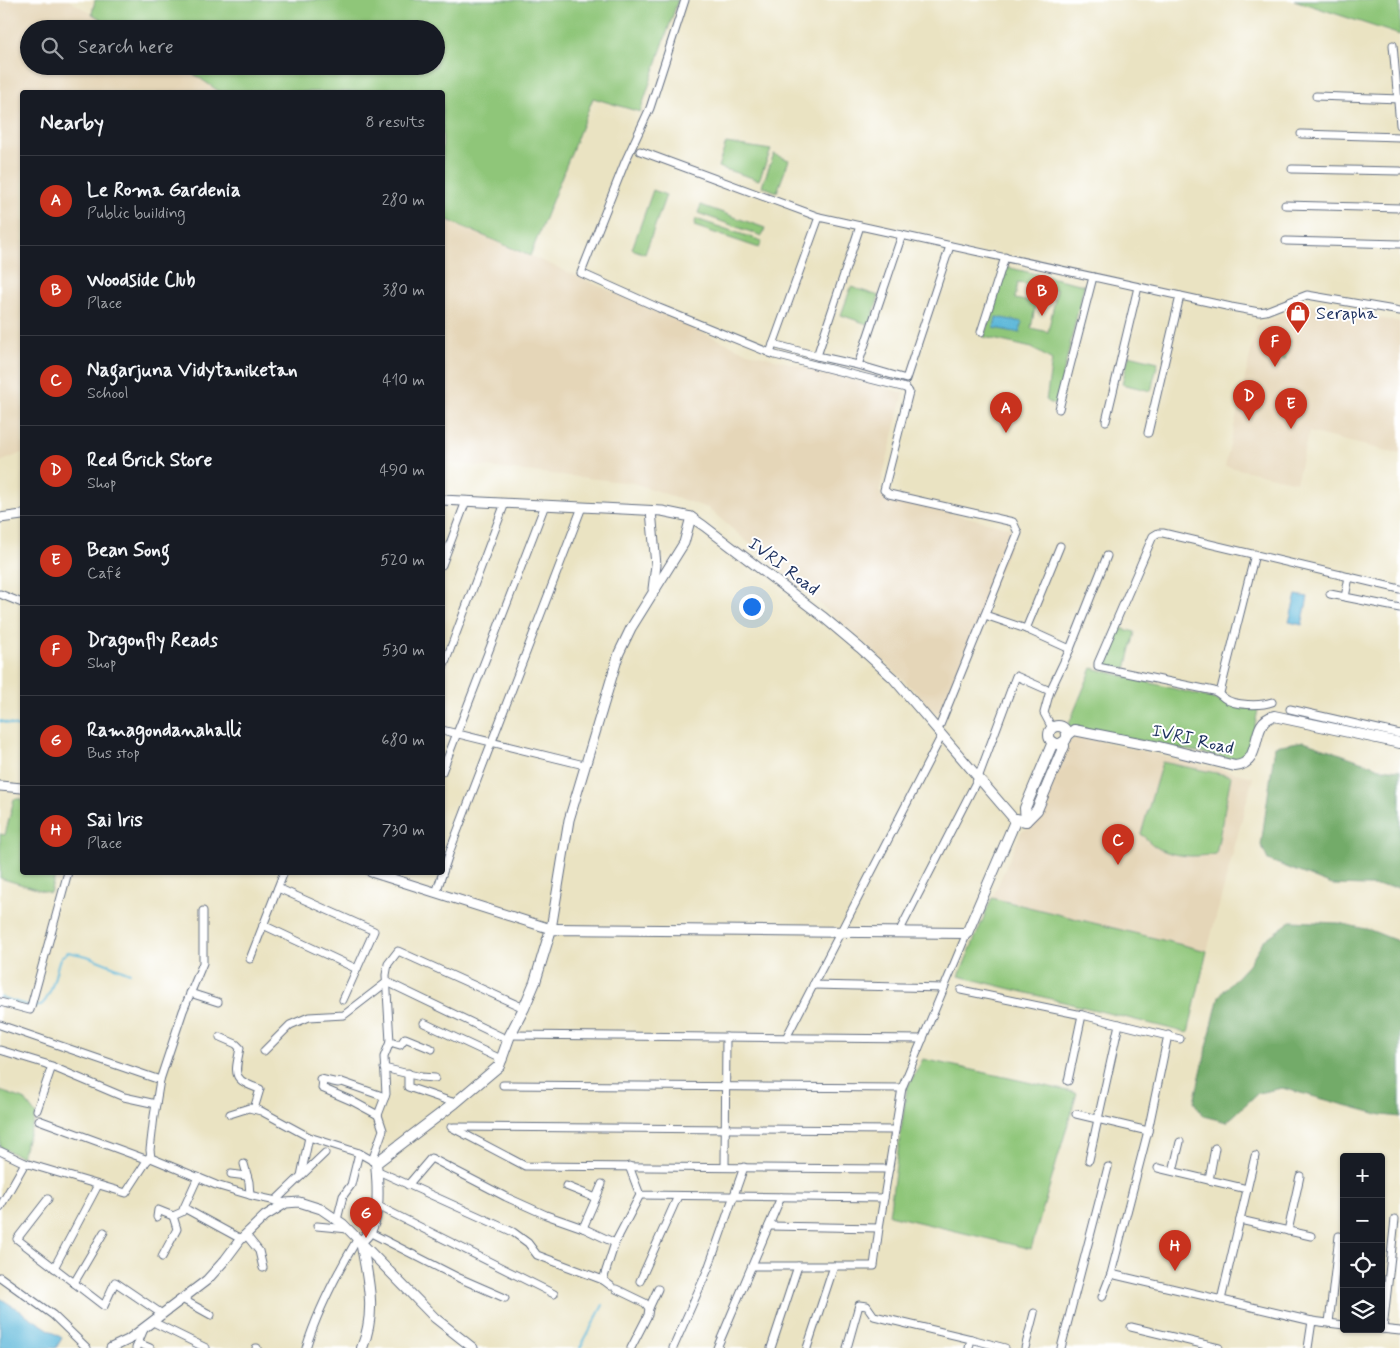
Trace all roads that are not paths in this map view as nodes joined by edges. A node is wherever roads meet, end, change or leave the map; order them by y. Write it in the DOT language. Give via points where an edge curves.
graph roads {
  1 [pos="685,0"];
  2 [pos="1392,45"];
  3 [pos="1316,96"];
  4 [pos="1399,99"];
  5 [pos="1400,124"];
  6 [pos="1301,134"];
  7 [pos="1400,137"];
  8 [pos="640,151"];
  9 [pos="1292,169"];
  10 [pos="1400,171"];
  11 [pos="1285,205"];
  12 [pos="1400,208"];
  13 [pos="819,217"];
  14 [pos="860,226"];
  15 [pos="902,236"];
  16 [pos="1286,240"];
  17 [pos="1400,244"];
  18 [pos="950,246"];
  19 [pos="1005,257"];
  20 [pos="1093,277"];
  21 [pos="1138,287"];
  22 [pos="1180,296"];
  23 [pos="1400,311"];
  24 [pos="981,332"];
  25 [pos="773,344"];
  26 [pos="770,353"];
  27 [pos="817,356"];
  28 [pos="858,365"];
  29 [pos="1059,409"];
  30 [pos="1106,421"];
  31 [pos="1148,433"];
  32 [pos="445,500"];
  33 [pos="466,501"];
  34 [pos="505,503"];
  35 [pos="545,505"];
  36 [pos="582,507"];
  37 [pos="651,510"];
  38 [pos="20,516"];
  39 [pos="691,516"];
  40 [pos="0,518"];
  41 [pos="1060,546"];
  42 [pos="1254,554"];
  43 [pos="1107,556"];
  44 [pos="445,557"];
  45 [pos="656,564"];
  46 [pos="670,566"];
  47 [pos="1349,577"];
  48 [pos="1400,589"];
  49 [pos="0,594"];
  50 [pos="1330,594"];
  51 [pos="652,595"];
  52 [pos="1345,597"];
  53 [pos="20,602"];
  54 [pos="1400,608"];
  55 [pos="985,615"];
  56 [pos="1026,629"];
  57 [pos="1070,649"];
  58 [pos="445,663"];
  59 [pos="1050,691"];
  60 [pos="1220,693"];
  61 [pos="1290,709"];
  62 [pos="1271,717"];
  63 [pos="1335,724"];
  64 [pos="1052,728"];
  65 [pos="445,731"];
  66 [pos="456,733"];
  67 [pos="940,733"];
  68 [pos="1400,734"];
  69 [pos="1061,740"];
  70 [pos="492,742"];
  71 [pos="1400,743"];
  72 [pos="445,764"];
  73 [pos="584,765"];
  74 [pos="978,778"];
  75 [pos="0,786"];
  76 [pos="20,788"];
  77 [pos="1021,820"];
  78 [pos="445,846"];
  79 [pos="452,848"];
  80 [pos="445,868"];
  81 [pos="67,875"];
  82 [pos="283,875"];
  83 [pos="380,875"];
  84 [pos="442,875"];
  85 [pos="278,888"];
  86 [pos="436,893"];
  87 [pos="203,911"];
  88 [pos="263,926"];
  89 [pos="551,929"];
  90 [pos="841,932"];
  91 [pos="899,932"];
  92 [pos="967,933"];
  93 [pos="250,959"];
  94 [pos="357,969"];
  95 [pos="387,982"];
  96 [pos="813,985"];
  97 [pos="944,988"];
  98 [pos="961,990"];
  99 [pos="190,993"];
  100 [pos="343,1000"];
  101 [pos="0,1002"];
  102 [pos="218,1002"];
  103 [pos="524,1008"];
  104 [pos="1082,1015"];
  105 [pos="424,1022"];
  106 [pos="1119,1024"];
  107 [pos="0,1025"];
  108 [pos="1168,1035"];
  109 [pos="220,1037"];
  110 [pos="509,1037"];
  111 [pos="726,1037"];
  112 [pos="786,1038"];
  113 [pos="923,1039"];
  114 [pos="1180,1039"];
  115 [pos="390,1042"];
  116 [pos="432,1049"];
  117 [pos="0,1050"];
  118 [pos="264,1051"];
  119 [pos="503,1060"];
  120 [pos="52,1066"];
  121 [pos="384,1068"];
  122 [pos="408,1074"];
  123 [pos="435,1078"];
  124 [pos="160,1080"];
  125 [pos="1068,1081"];
  126 [pos="503,1085"];
  127 [pos="726,1085"];
  128 [pos="902,1088"];
  129 [pos="385,1097"];
  130 [pos="156,1104"];
  131 [pos="455,1104"];
  132 [pos="37,1110"];
  133 [pos="254,1110"];
  134 [pos="230,1114"];
  135 [pos="378,1114"];
  136 [pos="1076,1114"];
  137 [pos="1099,1119"];
  138 [pos="39,1120"];
  139 [pos="725,1128"];
  140 [pos="895,1130"];
  141 [pos="1148,1131"];
  142 [pos="308,1137"];
  143 [pos="1180,1142"];
  144 [pos="1215,1148"];
  145 [pos="0,1151"];
  146 [pos="325,1153"];
  147 [pos="359,1153"];
  148 [pos="1255,1156"];
  149 [pos="149,1158"];
  150 [pos="1089,1160"];
  151 [pos="25,1163"];
  152 [pos="244,1164"];
  153 [pos="375,1165"];
  154 [pos="628,1166"];
  155 [pos="725,1167"];
  156 [pos="744,1167"];
  157 [pos="1108,1167"];
  158 [pos="1158,1168"];
  159 [pos="889,1169"];
  160 [pos="1173,1171"];
  161 [pos="231,1174"];
  162 [pos="247,1176"];
  163 [pos="301,1176"];
  164 [pos="1300,1176"];
  165 [pos="198,1177"];
  166 [pos="1209,1180"];
  167 [pos="602,1184"];
  168 [pos="98,1185"];
  169 [pos="408,1185"];
  170 [pos="566,1186"];
  171 [pos="1247,1189"];
  172 [pos="250,1195"];
  173 [pos="640,1195"];
  174 [pos="678,1196"];
  175 [pos="734,1197"];
  176 [pos="781,1197"];
  177 [pos="596,1198"];
  178 [pos="884,1198"];
  179 [pos="48,1200"];
  180 [pos="275,1201"];
  181 [pos="286,1203"];
  182 [pos="376,1205"];
  183 [pos="0,1207"];
  184 [pos="184,1208"];
  185 [pos="173,1216"];
  186 [pos="157,1217"];
  187 [pos="1394,1219"];
  188 [pos="337,1220"];
  189 [pos="1240,1220"];
  190 [pos="317,1226"];
  191 [pos="769,1226"];
  192 [pos="583,1228"];
  193 [pos="879,1228"];
  194 [pos="348,1229"];
  195 [pos="1288,1231"];
  196 [pos="104,1232"];
  197 [pos="369,1232"];
  198 [pos="1311,1236"];
  199 [pos="1339,1236"];
  200 [pos="243,1237"];
  201 [pos="360,1240"];
  202 [pos="615,1243"];
  203 [pos="162,1257"];
  204 [pos="752,1266"];
  205 [pos="798,1266"];
  206 [pos="834,1266"];
  207 [pos="54,1268"];
  208 [pos="263,1268"];
  209 [pos="1111,1274"];
  210 [pos="0,1277"];
  211 [pos="603,1280"];
  212 [pos="640,1281"];
  213 [pos="74,1283"];
  214 [pos="658,1289"];
  215 [pos="554,1294"];
  216 [pos="1102,1297"];
  217 [pos="505,1298"];
  218 [pos="182,1299"];
  219 [pos="1221,1300"];
  220 [pos="1385,1302"];
  221 [pos="649,1308"];
  222 [pos="1034,1313"];
  223 [pos="162,1314"];
  224 [pos="211,1314"];
  225 [pos="1312,1321"];
  226 [pos="153,1322"];
  227 [pos="1329,1323"];
  228 [pos="1340,1324"];
  229 [pos="1131,1327"];
  230 [pos="144,1329"];
  231 [pos="1385,1329"];
  232 [pos="1400,1331"];
  233 [pos="971,1339"];
  234 [pos="137,1346"];
  235 [pos="87,1348"];
  236 [pos="111,1348"];
  237 [pos="150,1348"];
  238 [pos="206,1348"];
  239 [pos="306,1348"];
  240 [pos="362,1348"];
  241 [pos="472,1348"];
  242 [pos="631,1348"];
  243 [pos="673,1348"];
  244 [pos="717,1348"];
  245 [pos="771,1348"];
  246 [pos="807,1348"];
  247 [pos="847,1348"];
  248 [pos="969,1348"];
  249 [pos="1005,1348"];
  250 [pos="1025,1348"];
  251 [pos="1061,1348"];
  252 [pos="1220,1348"];
  253 [pos="1308,1348"];
  1 -- 26 [label="street" via="650,108 581,273"];
  2 -- 4 [label="street"];
  3 -- 4 [label="street"];
  4 -- 5 [label="street"];
  6 -- 7 [label="street"];
  8 -- 13 [label="street"];
  9 -- 10 [label="street"];
  11 -- 12 [label="street"];
  13 -- 14 [label="street"];
  13 -- 25 [label="street"];
  14 -- 15 [label="street"];
  14 -- 27 [label="street"];
  15 -- 18 [label="street"];
  15 -- 28 [label="street"];
  16 -- 17 [label="street"];
  18 -- 19 [label="street"];
  18 -- 28 [label="street" via="906,379"];
  19 -- 20 [label="street"];
  19 -- 24 [label="street"];
  20 -- 21 [label="street"];
  20 -- 29 [label="street"];
  21 -- 22 [label="street"];
  21 -- 30 [label="street"];
  22 -- 23 [label="street" via="1259,312 1307,295"];
  22 -- 31 [label="street"];
  25 -- 26 [label="street"];
  25 -- 27 [label="street"];
  26 -- 55 [label="street" via="906,388 909,392 884,490 889,494 1013,522 1018,533"];
  27 -- 28 [label="street"];
  32 -- 33 [label="street, IVRI Road"];
  33 -- 34 [label="street, IVRI Road"];
  33 -- 44 [label="street"];
  34 -- 35 [label="street, IVRI Road"];
  34 -- 58 [label="street"];
  35 -- 36 [label="street, IVRI Road"];
  35 -- 66 [label="street"];
  36 -- 37 [label="street, IVRI Road"];
  36 -- 70 [label="street"];
  37 -- 39 [label="street, IVRI Road"];
  37 -- 45 [label="street"];
  38 -- 40 [label="street"];
  39 -- 46 [label="street" via="684,543"];
  39 -- 67 [label="street, IVRI Road" via="860,648 893,678"];
  41 -- 56 [label="street"];
  42 -- 47 [label="street"];
  42 -- 60 [label="street"];
  42 -- 60 [label="street" via="1163,533 1153,536 1098,663 1101,668"];
  43 -- 57 [label="street"];
  45 -- 46 [label="street"];
  45 -- 51 [label="street"];
  46 -- 51 [label="street"];
  47 -- 48 [label="street"];
  47 -- 52 [label="street"];
  49 -- 53 [label="street"];
  50 -- 52 [label="street"];
  51 -- 73 [label="street" via="619,653"];
  52 -- 54 [label="street"];
  55 -- 56 [label="street"];
  55 -- 67 [label="street"];
  56 -- 57 [label="street"];
  57 -- 59 [label="street"];
  59 -- 64 [label="street" via="1044,713"];
  59 -- 74 [label="street" via="1016,676"];
  60 -- 62 [label="street" via="1224,698 1243,704 1270,703"];
  61 -- 63 [label="street"];
  62 -- 63 [label="main road"];
  62 -- 69 [label="main road, IVRI Road" via="1261,725 1251,759 1238,766 1074,730"];
  63 -- 68 [label="street"];
  63 -- 71 [label="main road"];
  64 -- 69 [label="main road" via="1050,734"];
  64 -- 69 [label="main road, IVRI Road" via="1060,726 1066,729"];
  65 -- 66 [label="street"];
  66 -- 70 [label="street"];
  66 -- 72 [label="street"];
  67 -- 74 [label="street, IVRI Road"];
  67 -- 90 [label="street"];
  69 -- 77 [label="main road" via="1064,746 1037,810"];
  70 -- 73 [label="street"];
  70 -- 79 [label="street"];
  73 -- 89 [label="street" via="569,820"];
  74 -- 77 [label="street, IVRI Road" via="1012,818"];
  74 -- 91 [label="street"];
  75 -- 76 [label="street"];
  77 -- 92 [label="main road"];
  78 -- 79 [label="street"];
  79 -- 80 [label="street"];
  81 -- 101 [label="street" via="30,1010"];
  82 -- 85 [label="street"];
  83 -- 86 [label="street"];
  84 -- 86 [label="street"];
  85 -- 88 [label="street"];
  85 -- 94 [label="street" via="374,931"];
  86 -- 89 [label="street"];
  87 -- 99 [label="street" via="203,963"];
  88 -- 93 [label="street"];
  88 -- 94 [label="street"];
  89 -- 90 [label="main road"];
  89 -- 103 [label="main road"];
  90 -- 91 [label="main road"];
  90 -- 96 [label="street"];
  91 -- 92 [label="main road"];
  92 -- 97 [label="street"];
  94 -- 100 [label="street"];
  95 -- 103 [label="street" via="388,964 398,951"];
  95 -- 110 [label="street"];
  95 -- 115 [label="street"];
  95 -- 118 [label="street" via="344,1015 309,1018 290,1025"];
  96 -- 97 [label="street"];
  96 -- 112 [label="street"];
  97 -- 113 [label="street"];
  98 -- 104 [label="street"];
  99 -- 102 [label="street"];
  99 -- 124 [label="street"];
  103 -- 110 [label="main road"];
  104 -- 106 [label="street"];
  104 -- 125 [label="street"];
  105 -- 119 [label="street"];
  106 -- 108 [label="street"];
  106 -- 137 [label="street"];
  107 -- 124 [label="street"];
  108 -- 114 [label="street"];
  108 -- 141 [label="street"];
  109 -- 133 [label="street" via="240,1048 238,1077 244,1084 260,1089"];
  110 -- 111 [label="street"];
  110 -- 119 [label="main road"];
  111 -- 112 [label="street"];
  111 -- 127 [label="street"];
  112 -- 113 [label="street"];
  113 -- 128 [label="street"];
  115 -- 116 [label="street" via="400,1044 405,1038"];
  115 -- 121 [label="street"];
  117 -- 120 [label="street"];
  119 -- 131 [label="main road"];
  120 -- 130 [label="street" via="124,1097"];
  120 -- 132 [label="street"];
  121 -- 122 [label="street"];
  121 -- 129 [label="street"];
  122 -- 123 [label="street"];
  122 -- 131 [label="street" via="408,1087"];
  124 -- 130 [label="street"];
  126 -- 127 [label="street"];
  127 -- 128 [label="street"];
  127 -- 139 [label="street"];
  128 -- 140 [label="street"];
  129 -- 135 [label="street"];
  129 -- 135 [label="street" via="342,1082 321,1079 322,1088"];
  130 -- 149 [label="street"];
  131 -- 153 [label="main road"];
  133 -- 134 [label="street" via="248,1108"];
  133 -- 142 [label="street"];
  135 -- 153 [label="street" via="383,1130"];
  136 -- 137 [label="street"];
  137 -- 141 [label="street"];
  137 -- 150 [label="street"];
  138 -- 149 [label="street"];
  139 -- 140 [label="street"];
  139 -- 154 [label="street" via="451,1127 525,1166"];
  139 -- 155 [label="street"];
  140 -- 159 [label="street"];
  141 -- 209 [label="street"];
  142 -- 147 [label="street"];
  142 -- 163 [label="street"];
  143 -- 160 [label="street"];
  144 -- 166 [label="street"];
  145 -- 151 [label="street"];
  146 -- 163 [label="street"];
  147 -- 153 [label="street"];
  147 -- 188 [label="street"];
  148 -- 171 [label="street"];
  149 -- 165 [label="street"];
  149 -- 168 [label="street" via="126,1193"];
  151 -- 168 [label="street"];
  151 -- 183 [label="street"];
  152 -- 162 [label="street"];
  153 -- 169 [label="street"];
  153 -- 182 [label="main road"];
  154 -- 155 [label="street"];
  154 -- 173 [label="street"];
  155 -- 156 [label="street"];
  156 -- 159 [label="street"];
  156 -- 175 [label="street"];
  157 -- 251 [label="street"];
  158 -- 160 [label="street"];
  159 -- 178 [label="street"];
  160 -- 166 [label="street"];
  161 -- 162 [label="street"];
  162 -- 172 [label="street"];
  163 -- 180 [label="street"];
  164 -- 195 [label="street"];
  165 -- 172 [label="street"];
  165 -- 184 [label="street"];
  166 -- 171 [label="street"];
  167 -- 177 [label="street"];
  168 -- 207 [label="street"];
  169 -- 192 [label="street" via="431,1158 506,1197"];
  169 -- 211 [label="street" via="513,1232 537,1255"];
  170 -- 177 [label="street"];
  171 -- 189 [label="street"];
  172 -- 180 [label="street"];
  173 -- 174 [label="street"];
  173 -- 202 [label="street"];
  174 -- 175 [label="street"];
  174 -- 212 [label="street"];
  175 -- 176 [label="street"];
  175 -- 243 [label="street" via="708,1269"];
  176 -- 178 [label="street"];
  176 -- 191 [label="street"];
  177 -- 192 [label="street"];
  178 -- 193 [label="street"];
  179 -- 207 [label="street" via="17,1239"];
  180 -- 181 [label="street"];
  181 -- 188 [label="street" via="299,1202 320,1209"];
  181 -- 200 [label="street" via="264,1216"];
  182 -- 197 [label="main road" via="375,1221"];
  182 -- 215 [label="street"];
  184 -- 185 [label="street"];
  184 -- 200 [label="street"];
  185 -- 186 [label="street" via="158,1210"];
  185 -- 203 [label="street" via="177,1229"];
  187 -- 220 [label="street"];
  188 -- 194 [label="street"];
  189 -- 195 [label="street"];
  189 -- 219 [label="street"];
  190 -- 194 [label="street"];
  191 -- 193 [label="street"];
  191 -- 204 [label="street"];
  192 -- 202 [label="street"];
  193 -- 206 [label="street" via="874,1266"];
  194 -- 201 [label="street"];
  195 -- 198 [label="street"];
  196 -- 213 [label="street"];
  197 -- 201 [label="main road"];
  197 -- 217 [label="street"];
  199 -- 227 [label="street"];
  200 -- 208 [label="street" via="259,1251"];
  200 -- 218 [label="street" via="207,1280"];
  201 -- 239 [label="street" via="333,1281"];
  201 -- 240 [label="main road" via="371,1310"];
  201 -- 241 [label="street" via="435,1318"];
  202 -- 211 [label="street"];
  204 -- 205 [label="street"];
  204 -- 244 [label="street"];
  205 -- 206 [label="street"];
  205 -- 245 [label="street"];
  206 -- 246 [label="street"];
  207 -- 213 [label="street"];
  209 -- 216 [label="street"];
  209 -- 219 [label="street"];
  210 -- 235 [label="street" via="53,1315"];
  211 -- 221 [label="street"];
  213 -- 223 [label="street" via="104,1306 115,1282"];
  214 -- 221 [label="street"];
  218 -- 223 [label="street"];
  218 -- 224 [label="street"];
  219 -- 225 [label="street"];
  221 -- 242 [label="street"];
  222 -- 250 [label="street"];
  223 -- 226 [label="street"];
  225 -- 227 [label="street"];
  225 -- 253 [label="street"];
  226 -- 230 [label="street"];
  226 -- 238 [label="street"];
  227 -- 228 [label="street"];
  229 -- 252 [label="street"];
  230 -- 234 [label="street"];
  230 -- 236 [label="street"];
  231 -- 232 [label="street"];
  233 -- 247 [label="street" via="874,1316 867,1306 858,1305"];
  233 -- 248 [label="street"];
  233 -- 249 [label="street"];
  234 -- 237 [label="street"];
}
